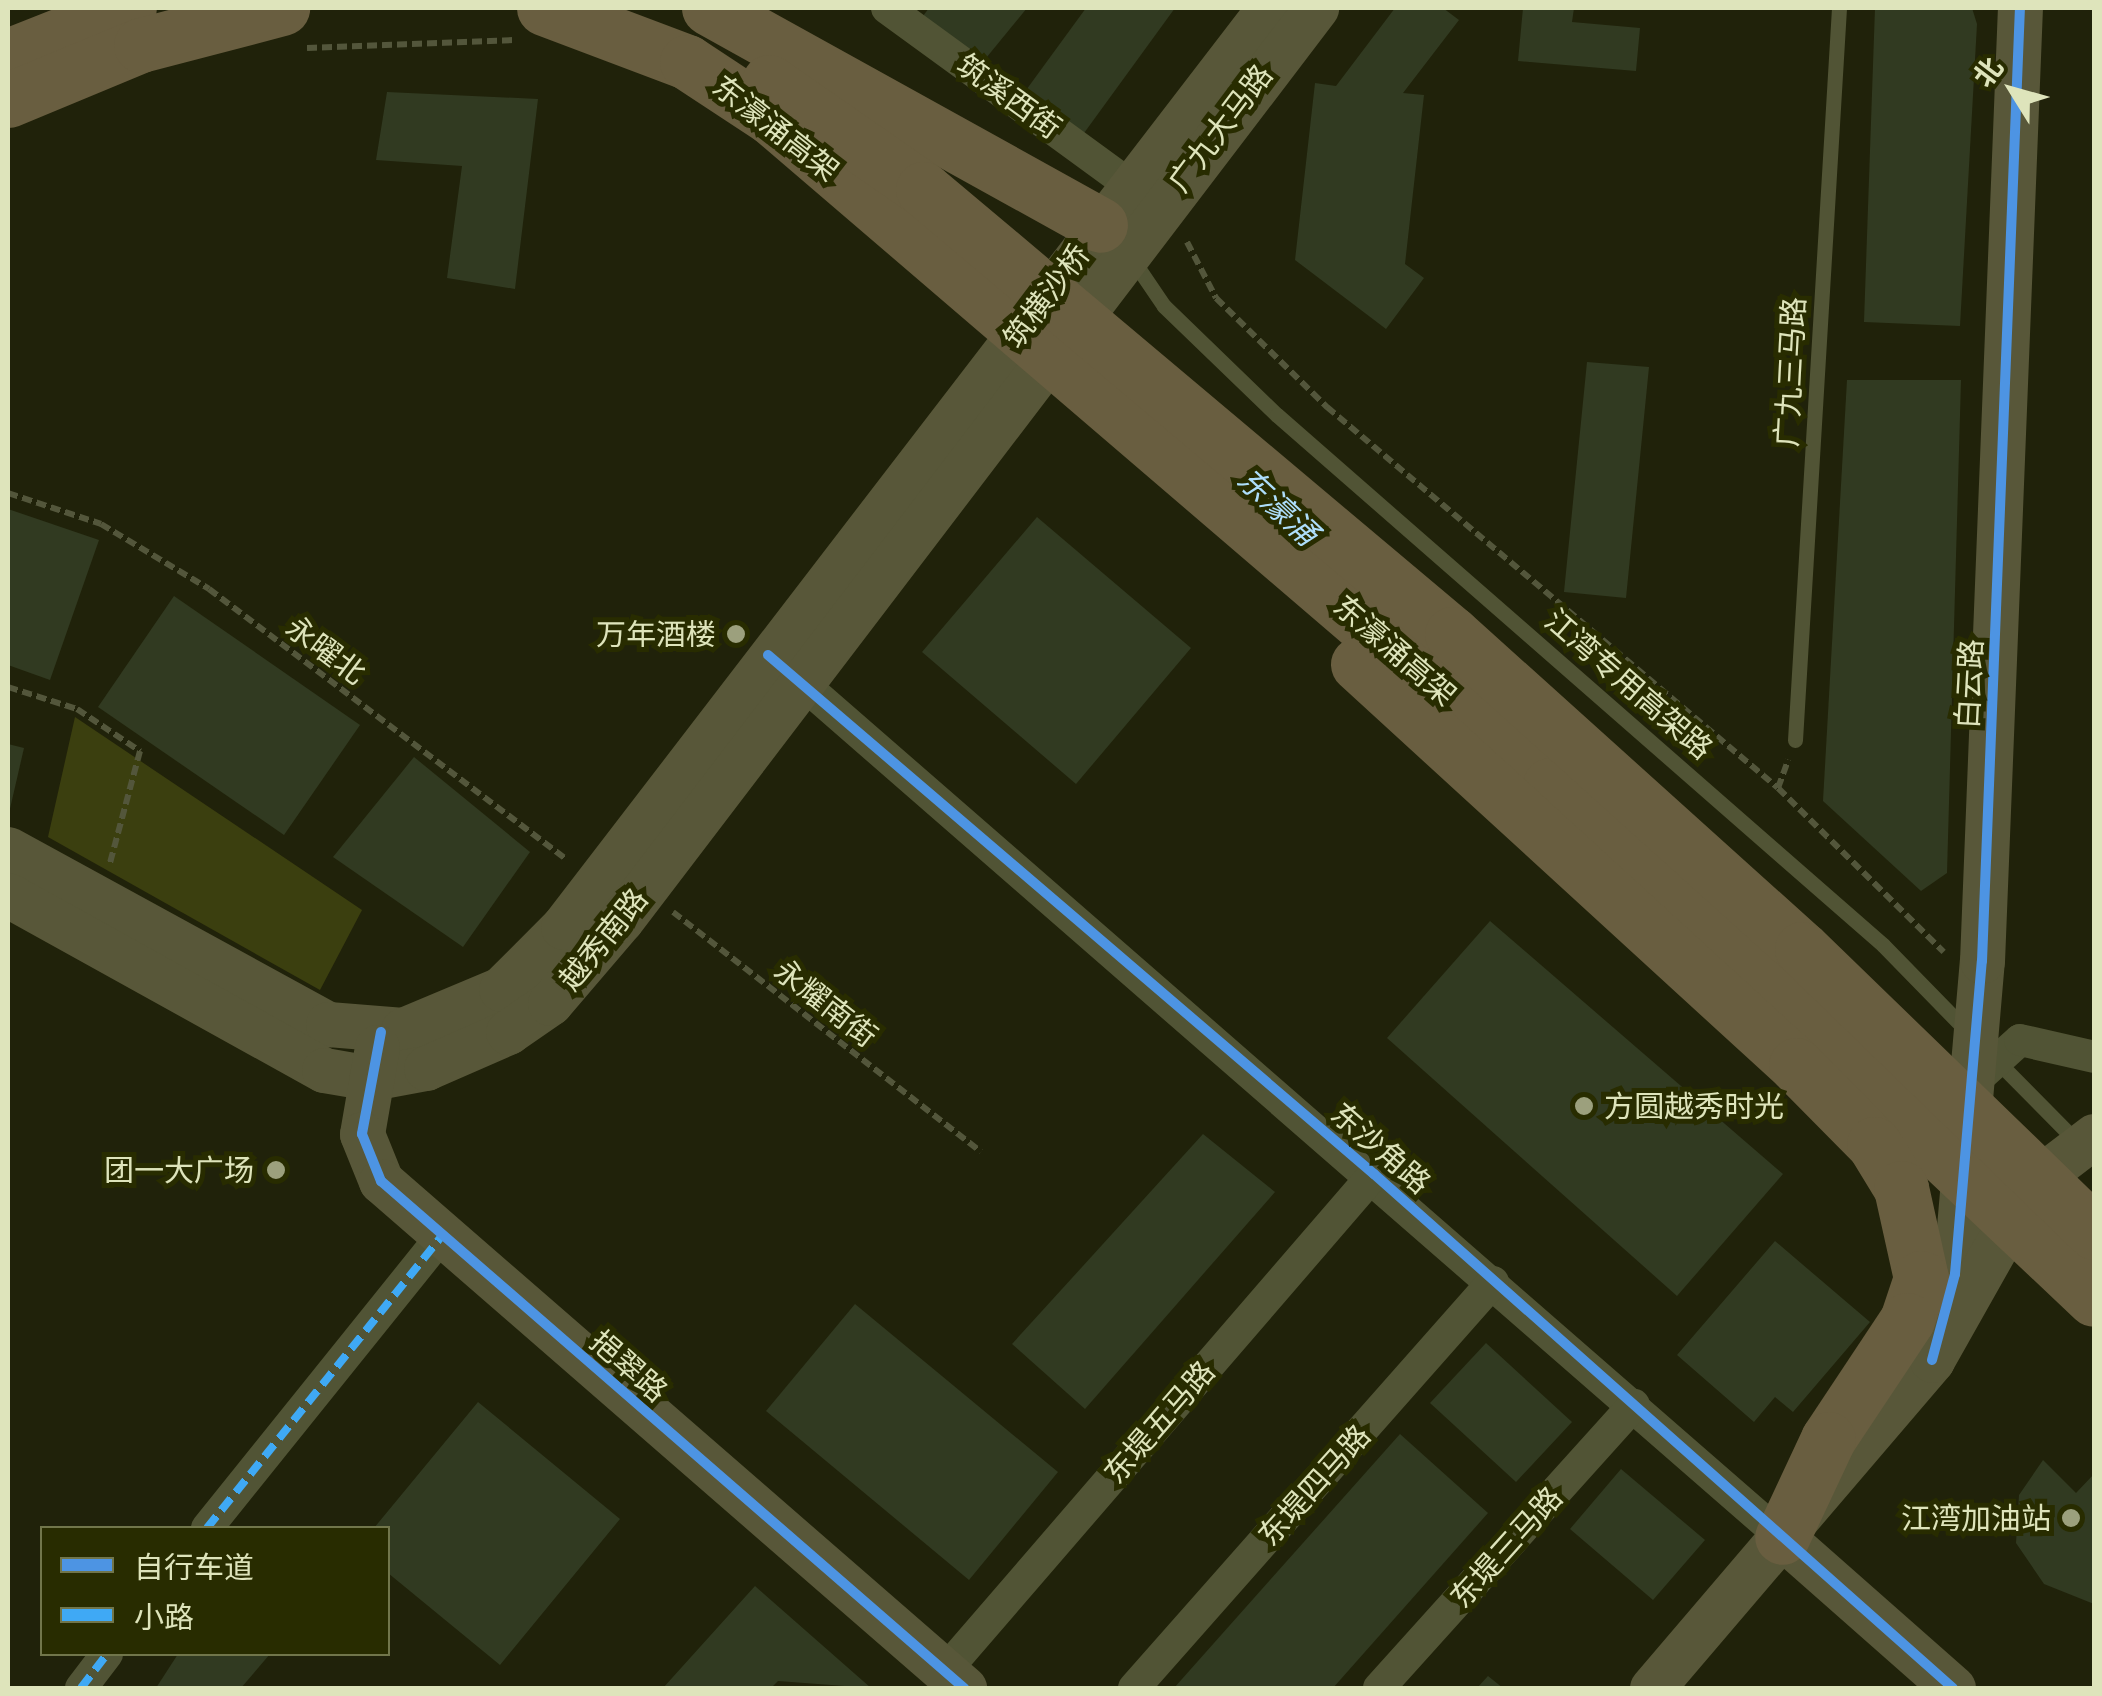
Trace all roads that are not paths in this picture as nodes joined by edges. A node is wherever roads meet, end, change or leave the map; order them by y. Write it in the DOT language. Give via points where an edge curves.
graph roads {
  1 [pos="129,8"];
  2 [pos="258,8"];
  3 [pos="708,8"];
  4 [pos="887,8"];
  5 [pos="1269,8"];
  6 [pos="1316,8"];
  7 [pos="1839,8"];
  8 [pos="2020,8"];
  9 [pos="547,20"];
  10 [pos="291,28"];
  11 [pos="8,56"];
  12 [pos="8,97"];
  13 [pos="1131,215"];
  14 [pos="1018,370"];
  15 [pos="784,668"];
  16 [pos="1795,740"];
  17 [pos="8,849"];
  18 [pos="8,895"];
  19 [pos="380,1032"];
  20 [pos="2094,1057"];
  21 [pos="371,1078"];
  22 [pos="1970,1085"];
  23 [pos="2094,1136"];
  24 [pos="2094,1160"];
  25 [pos="1374,1174"];
  26 [pos="2094,1232"];
  27 [pos="441,1237"];
  28 [pos="1494,1282"];
  29 [pos="2094,1299"];
  30 [pos="1932,1360"];
  31 [pos="1634,1406"];
  32 [pos="210,1526"];
  33 [pos="1782,1536"];
  34 [pos="105,1656"];
  35 [pos="954,1680"];
  36 [pos="81,1688"];
  37 [pos="1134,1688"];
  38 [pos="1379,1688"];
  39 [pos="1652,1688"];
  40 [pos="1954,1688"];
  1 -- 11 [label="highway"];
  2 -- 12 [label="highway" via="179,26"];
  3 -- 13 [label="highway"];
  4 -- 13 [label="street, 筑溪西街"];
  5 -- 13 [label="main road, 广九大马路"];
  6 -- 13 [label="main road, 广九大马路"];
  7 -- 16 [label="lane, 广九三马路"];
  8 -- 22 [label="main road, 白云路" via="1982,961"];
  9 -- 14 [label="highway, 东濠涌高架" via="640,40 732,88"];
  9 -- 26 [label="highway, 东濠涌高架" via="739,64 878,154 1452,634 1802,949"];
  10 -- 12 [label="highway" via="158,39"];
  13 -- 14 [label="main road, 筑横沙桥"];
  13 -- 24 [label="lane, 江湾专用高架路" via="1146,286 1235,376 1883,945"];
  14 -- 15 [label="main road, 越秀南路"];
  14 -- 29 [label="highway, 东濠涌高架" via="1550,785"];
  14 -- 33 [label="highway" via="1376,682 1856,1122 1901,1188 1921,1278 1907,1320 1828,1439"];
  15 -- 19 [label="main road, 越秀南路" via="501,989 454,1015"];
  15 -- 21 [label="main road, 越秀南路" via="644,890 550,1003 508,1032 426,1068"];
  15 -- 25 [label="street, 东沙角路"];
  17 -- 19 [label="main road, 越秀南路" via="102,894 328,1024"];
  18 -- 21 [label="main road, 越秀南路" via="281,1049"];
  19 -- 21 [label="main road, 挹翠路"];
  20 -- 22 [label="street" via="2020,1040"];
  21 -- 27 [label="main road, 挹翠路" via="367,1162"];
  22 -- 30 [label="main road, 白云路" via="1955,1274"];
  23 -- 30 [label="main road" via="2031,1184"];
  25 -- 28 [label="street, 东沙角路"];
  25 -- 35 [label="street, 东堤五马路"];
  27 -- 32 [label="street"];
  27 -- 35 [label="main road, 挹翠路"];
  28 -- 31 [label="street, 东沙角路"];
  28 -- 37 [label="street, 东堤四马路"];
  30 -- 33 [label="main road"];
  31 -- 33 [label="street, 东沙角路"];
  31 -- 38 [label="street, 东堤三马路"];
  33 -- 39 [label="main road"];
  33 -- 40 [label="main road, 东沙角路"];
  34 -- 36 [label="street"];
}
